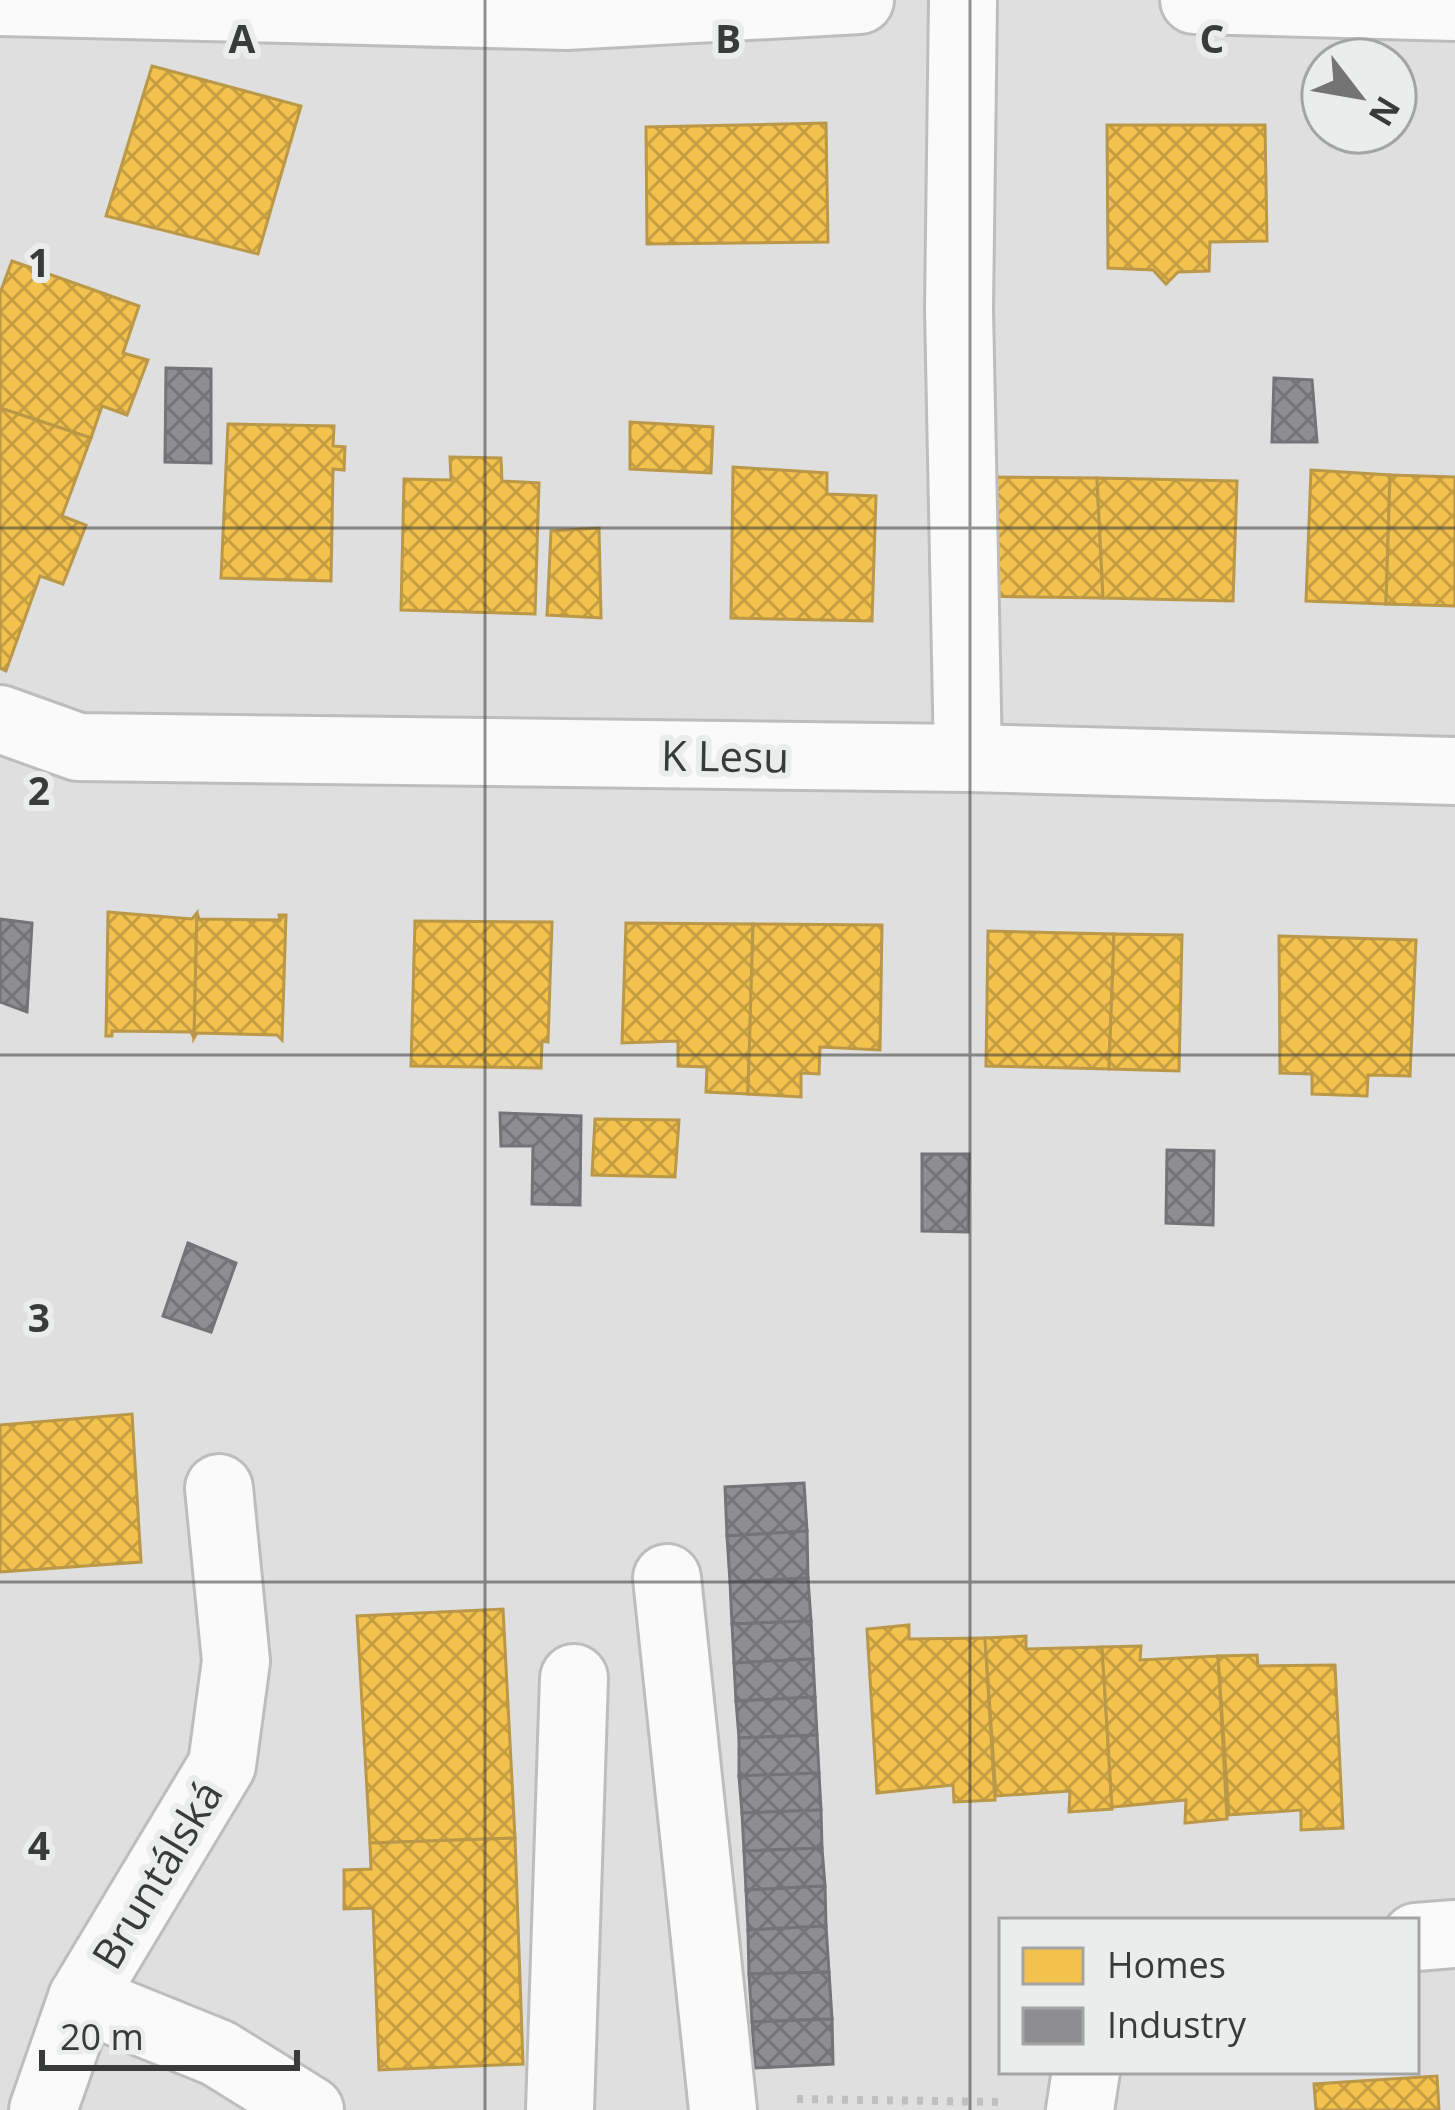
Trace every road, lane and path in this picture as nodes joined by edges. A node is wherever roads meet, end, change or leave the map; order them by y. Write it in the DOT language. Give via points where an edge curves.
graph roads {
  1 [pos="860,0"];
  2 [pos="963,0"];
  3 [pos="1194,0"];
  4 [pos="0,2"];
  5 [pos="1455,7"];
  6 [pos="567,8"];
  7 [pos="0,719"];
  8 [pos="968,758"];
  9 [pos="1455,771"];
  10 [pos="219,1488"];
  11 [pos="668,1578"];
  12 [pos="574,1678"];
  13 [pos="1455,1934"];
  14 [pos="1419,1937"];
  15 [pos="82,1998"];
  16 [pos="1083,2091"];
  17 [pos="722,2103"];
  18 [pos="43,2110"];
  19 [pos="310,2110"];
  20 [pos="560,2110"];
  1 -- 6 [label="street"];
  2 -- 8 [label="street" via="959,309"];
  3 -- 5 [label="street"];
  4 -- 6 [label="street"];
  7 -- 8 [label="street, K Lesu" via="78,747"];
  8 -- 9 [label="street, K Lesu"];
  10 -- 15 [label="street, Bruntálská" via="236,1660 221,1765"];
  11 -- 17 [label="street"];
  12 -- 20 [label="street"];
  13 -- 14 [label="street"];
  15 -- 18 [label="street, Bruntálská"];
  15 -- 19 [label="street" via="218,2053"];
  16 -- 17 [label="path" via="1012,2102"];
}
